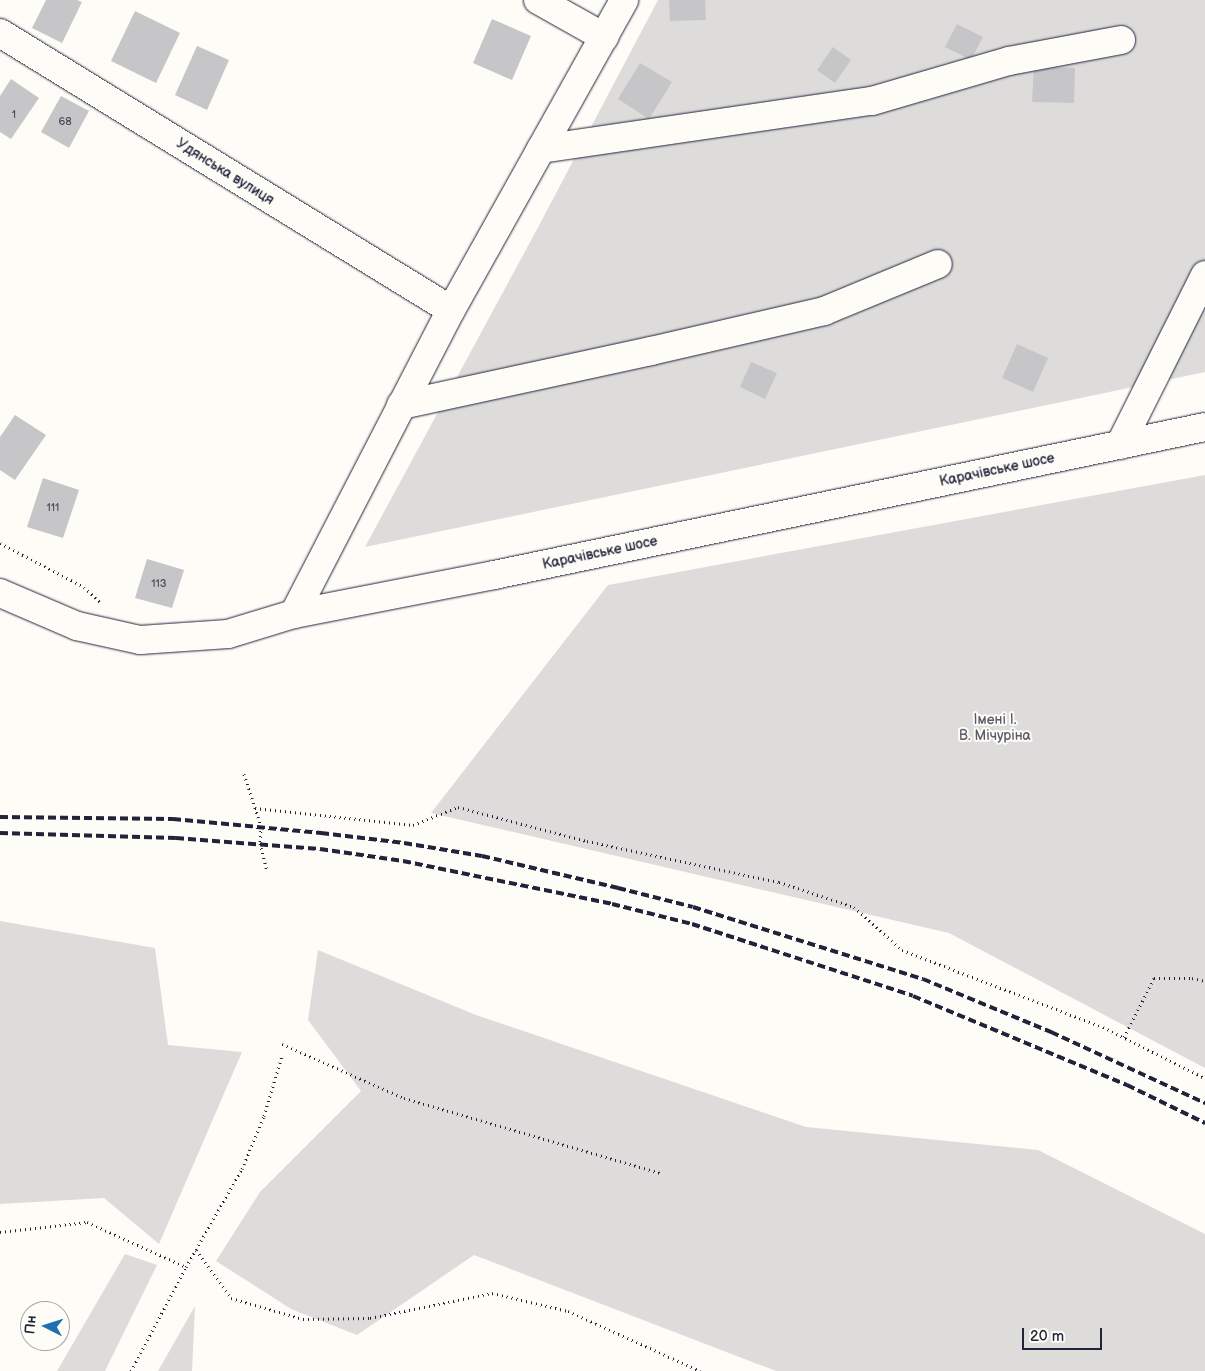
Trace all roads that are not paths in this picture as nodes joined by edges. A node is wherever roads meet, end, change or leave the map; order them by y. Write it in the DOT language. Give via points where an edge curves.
graph roads {
  1 [pos="538,0"];
  2 [pos="624,0"];
  3 [pos="0,33"];
  4 [pos="604,37"];
  5 [pos="1121,40"];
  6 [pos="541,149"];
  7 [pos="938,264"];
  8 [pos="1205,275"];
  9 [pos="451,310"];
  10 [pos="401,405"];
  11 [pos="1205,427"];
  12 [pos="1120,444"];
  13 [pos="0,593"];
  14 [pos="294,614"];
  1 -- 4 [label="street"];
  2 -- 4 [label="street"];
  3 -- 9 [label="street, Удянська вулиця"];
  4 -- 6 [label="street"];
  5 -- 6 [label="street" via="1009,61 872,101"];
  6 -- 9 [label="street"];
  7 -- 10 [label="street" via="824,311"];
  8 -- 12 [label="street"];
  9 -- 10 [label="street"];
  10 -- 14 [label="street"];
  11 -- 12 [label="street, Карачівське шосе"];
  12 -- 14 [label="street, Карачівське шосе"];
  13 -- 14 [label="street, Карачівське шосе" via="77,626 140,640 228,634"];
}
